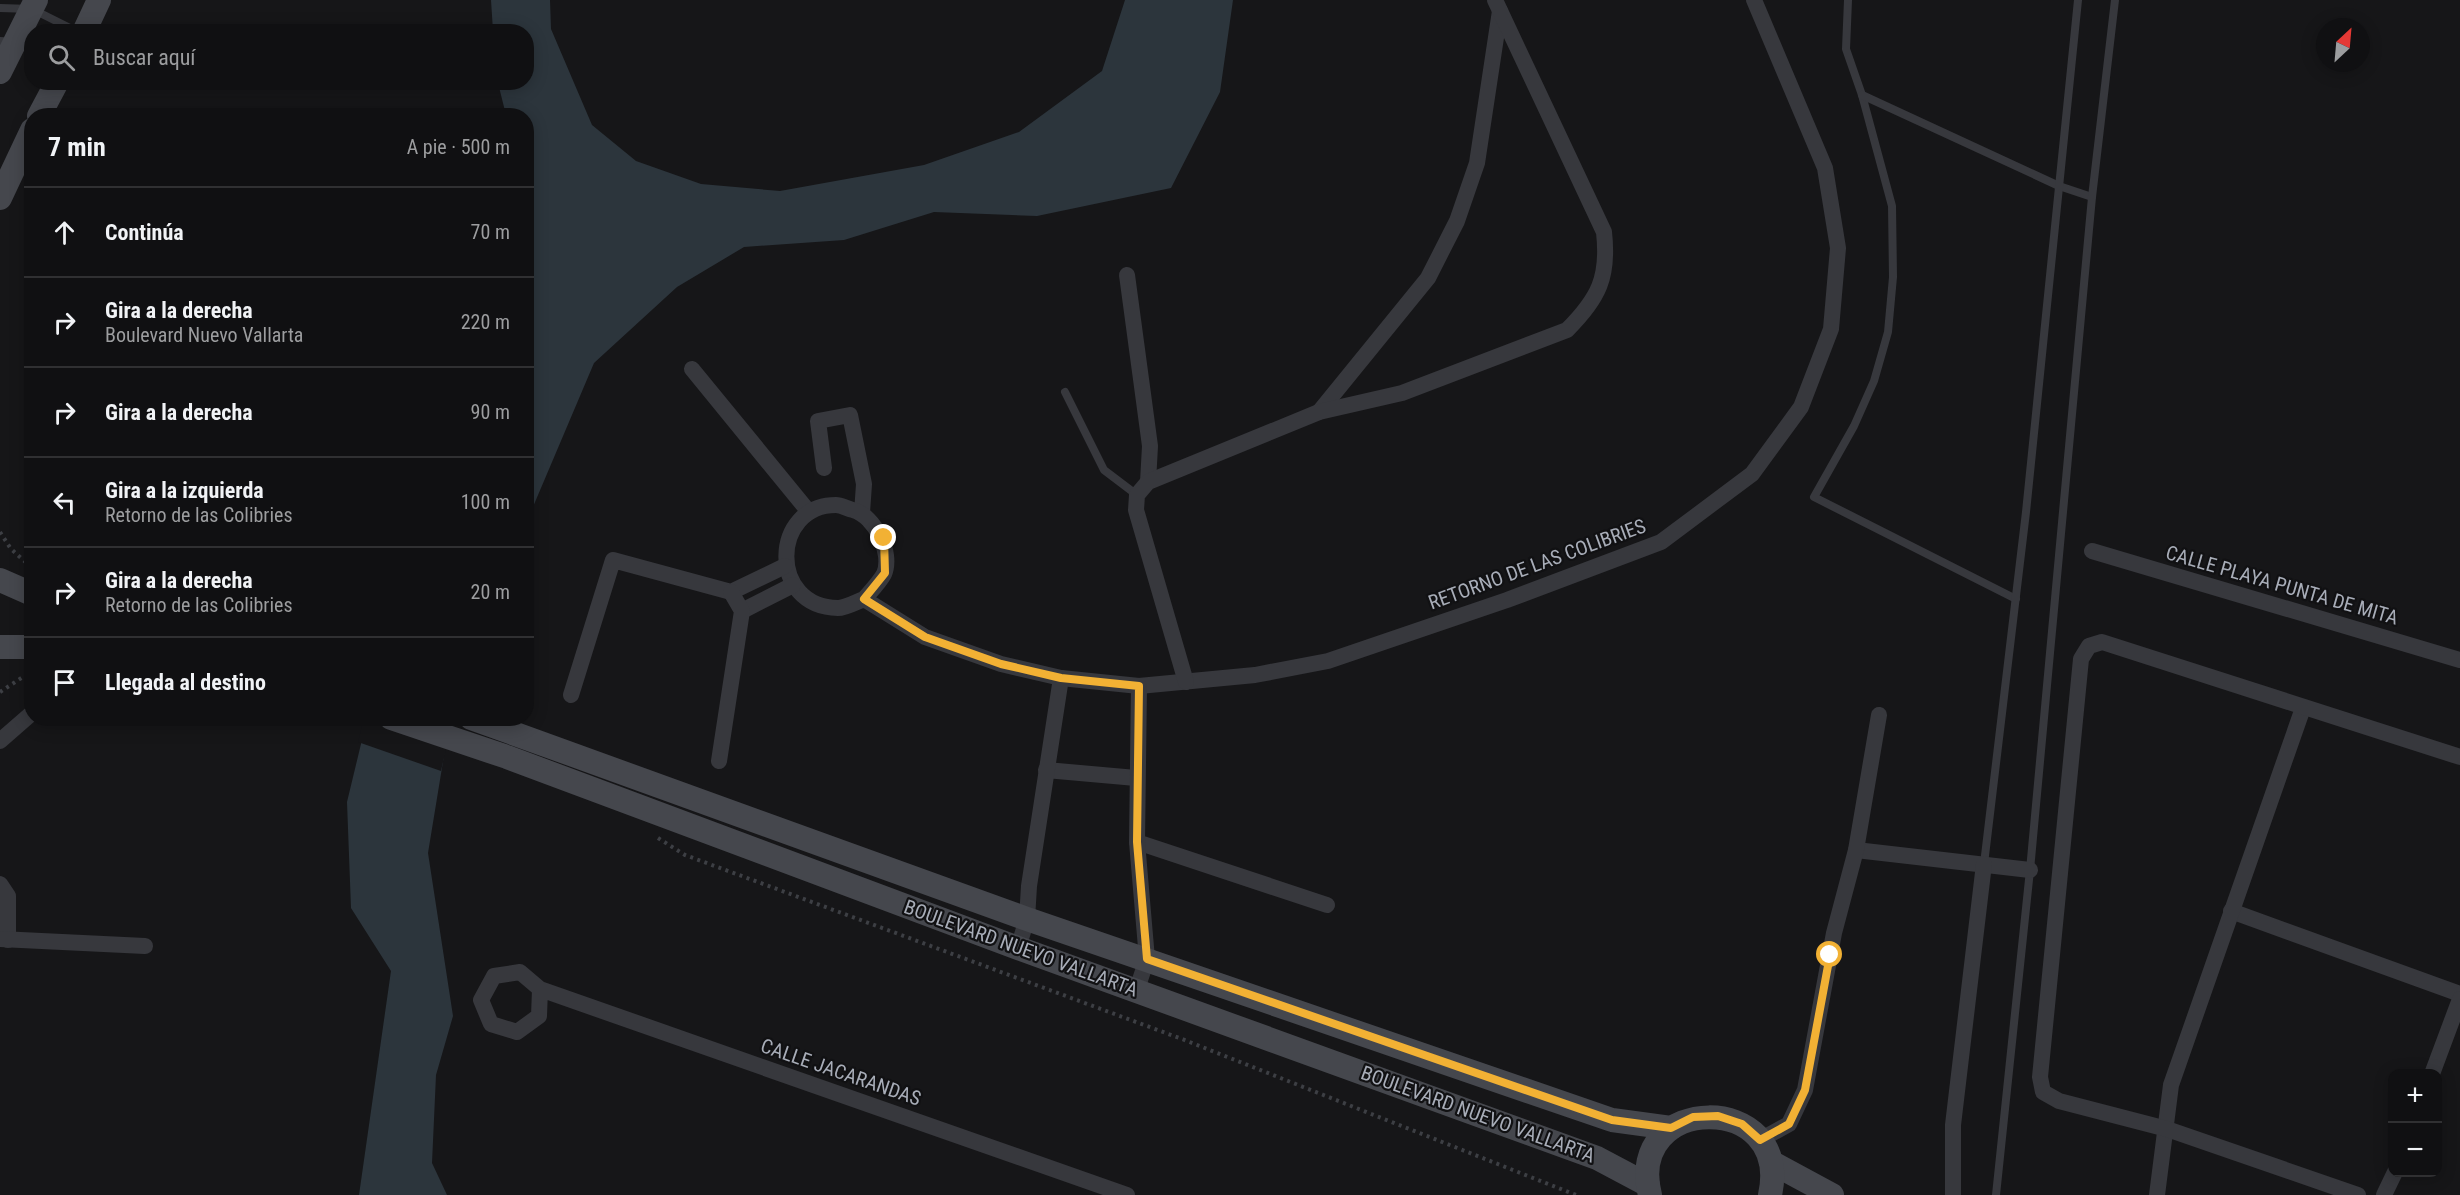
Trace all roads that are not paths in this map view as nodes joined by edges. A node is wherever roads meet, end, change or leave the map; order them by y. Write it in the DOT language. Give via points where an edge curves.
graph roads {
  1 [pos="99,0"];
  2 [pos="1754,0"];
  3 [pos="1848,0"];
  4 [pos="2078,0"];
  5 [pos="2115,0"];
  6 [pos="34,5"];
  7 [pos="1497,5"];
  8 [pos="0,8"];
  9 [pos="25,24"];
  10 [pos="65,24"];
  11 [pos="88,24"];
  12 [pos="24,27"];
  13 [pos="16,44"];
  14 [pos="0,72"];
  15 [pos="53,90"];
  16 [pos="1862,94"];
  17 [pos="43,108"];
  18 [pos="24,147"];
  19 [pos="2059,186"];
  20 [pos="2092,197"];
  21 [pos="0,198"];
  22 [pos="1127,275"];
  23 [pos="692,369"];
  24 [pos="1065,392"];
  25 [pos="1319,412"];
  26 [pos="824,468"];
  27 [pos="1148,482"];
  28 [pos="1137,495"];
  29 [pos="809,512"];
  30 [pos="862,513"];
  31 [pos="2092,551"];
  32 [pos="785,566"];
  33 [pos="0,580"];
  34 [pos="793,585"];
  35 [pos="24,590"];
  36 [pos="731,592"];
  37 [pos="864,599"];
  38 [pos="2016,599"];
  39 [pos="741,611"];
  40 [pos="0,647"];
  41 [pos="24,647"];
  42 [pos="2460,660"];
  43 [pos="1061,678"];
  44 [pos="1186,682"];
  45 [pos="1139,686"];
  46 [pos="571,695"];
  47 [pos="2303,708"];
  48 [pos="1879,715"];
  49 [pos="24,720"];
  50 [pos="415,726"];
  51 [pos="492,726"];
  52 [pos="0,741"];
  53 [pos="2460,757"];
  54 [pos="719,761"];
  55 [pos="1046,770"];
  56 [pos="1136,778"];
  57 [pos="1137,842"];
  58 [pos="1856,850"];
  59 [pos="1984,864"];
  60 [pos="2030,870"];
  61 [pos="0,884"];
  62 [pos="1328,904"];
  63 [pos="2231,912"];
  64 [pos="1027,919"];
  65 [pos="4,939"];
  66 [pos="145,946"];
  67 [pos="1018,948"];
  68 [pos="1147,959"];
  69 [pos="540,989"];
  70 [pos="1137,989"];
  71 [pos="2460,996"];
  72 [pos="2434,1069"];
  73 [pos="1671,1128"];
  74 [pos="2167,1129"];
  75 [pos="1760,1140"];
  76 [pos="1771,1162"];
  77 [pos="2393,1177"];
  78 [pos="1649,1190"];
  79 [pos="1128,1195"];
  80 [pos="1770,1195"];
  81 [pos="1832,1195"];
  82 [pos="1953,1195"];
  83 [pos="1996,1195"];
  84 [pos="2157,1195"];
  85 [pos="2358,1195"];
  86 [pos="2384,1195"];
  1 -- 11 [label="main road"];
  2 -- 44 [label="street, RETORNO DE LAS COLIBRIES" via="1825,168 1838,248 1831,329 1801,407 1752,474 1661,542 1507,600 1328,661 1255,675"];
  3 -- 16 [label="lane" via="1846,49"];
  4 -- 19 [label="lane"];
  5 -- 20 [label="lane"];
  6 -- 8 [label="lane"];
  6 -- 9 [label="main road"];
  6 -- 10 [label="lane"];
  7 -- 25 [label="street" via="1477,163 1457,221 1428,278"];
  7 -- 25 [label="street" via="1604,232 1607,260 1601,287 1587,310 1567,330 1402,393"];
  12 -- 13 [label="main road"];
  13 -- 14 [label="main road"];
  15 -- 17 [label="main road"];
  16 -- 19 [label="lane"];
  16 -- 38 [label="lane" via="1893,214 1889,323 1874,381 1814,497"];
  18 -- 21 [label="main road"];
  19 -- 20 [label="lane"];
  19 -- 38 [label="lane"];
  20 -- 60 [label="lane"];
  22 -- 27 [label="street" via="1150,446"];
  23 -- 29 [label="street"];
  24 -- 28 [label="lane" via="1104,470"];
  25 -- 27 [label="street"];
  26 -- 30 [label="street" via="818,421 850,415 864,484"];
  27 -- 28 [label="street"];
  28 -- 44 [label="street" via="1136,510"];
  29 -- 30 [label="street" via="836,505"];
  29 -- 32 [label="street" via="789,535"];
  30 -- 37 [label="street" via="884,538 885,573"];
  31 -- 42 [label="street, CALLE PLAYA PUNTA DE MITA"];
  32 -- 34 [label="street"];
  32 -- 36 [label="street"];
  33 -- 35 [label="main road"];
  34 -- 37 [label="street" via="813,602 839,608"];
  34 -- 39 [label="street"];
  36 -- 39 [label="street"];
  36 -- 46 [label="street" via="613,560"];
  37 -- 43 [label="street, RETORNO DE LAS COLIBRIES" via="925,637 1001,664"];
  38 -- 59 [label="lane"];
  39 -- 54 [label="street"];
  40 -- 41 [label="main road"];
  43 -- 45 [label="street, RETORNO DE LAS COLIBRIES"];
  43 -- 55 [label="street"];
  44 -- 45 [label="street, RETORNO DE LAS COLIBRIES"];
  45 -- 56 [label="street"];
  47 -- 53 [label="street"];
  47 -- 63 [label="street"];
  47 -- 74 [label="street" via="2102,642 2089,646 2081,658 2040,1077 2043,1092 2059,1101"];
  48 -- 58 [label="street"];
  49 -- 52 [label="street"];
  50 -- 67 [label="main road, BOULEVARD NUEVO VALLARTA"];
  51 -- 64 [label="main road, BOULEVARD NUEVO VALLARTA"];
  55 -- 56 [label="street"];
  55 -- 64 [label="street"];
  56 -- 57 [label="street"];
  57 -- 62 [label="street"];
  57 -- 68 [label="street"];
  58 -- 59 [label="street"];
  58 -- 75 [label="street" via="1834,933 1805,1090 1789,1124"];
  59 -- 60 [label="street"];
  59 -- 82 [label="street" via="1953,1125"];
  60 -- 83 [label="lane"];
  61 -- 65 [label="street" via="8,896"];
  63 -- 71 [label="street"];
  63 -- 74 [label="street" via="2171,1085"];
  64 -- 67 [label="street"];
  64 -- 68 [label="main road, BOULEVARD NUEVO VALLARTA"];
  65 -- 66 [label="street"];
  67 -- 70 [label="main road, BOULEVARD NUEVO VALLARTA"];
  68 -- 70 [label="street"];
  68 -- 73 [label="main road, BOULEVARD NUEVO VALLARTA" via="1612,1120"];
  69 -- 79 [label="street, CALLE JACARANDAS"];
  70 -- 78 [label="main road, BOULEVARD NUEVO VALLARTA" via="1597,1158"];
  71 -- 72 [label="street"];
  73 -- 75 [label="main road, BOULEVARD NUEVO VALLARTA" via="1693,1117 1718,1116 1742,1124"];
  73 -- 78 [label="main road, BOULEVARD NUEVO VALLARTA" via="1657,1144 1649,1163"];
  74 -- 84 [label="street"];
  74 -- 85 [label="street"];
  75 -- 76 [label="main road, BOULEVARD NUEVO VALLARTA"];
  76 -- 80 [label="main road, BOULEVARD NUEVO VALLARTA"];
  76 -- 81 [label="main road"];
  77 -- 86 [label="street"];
}
